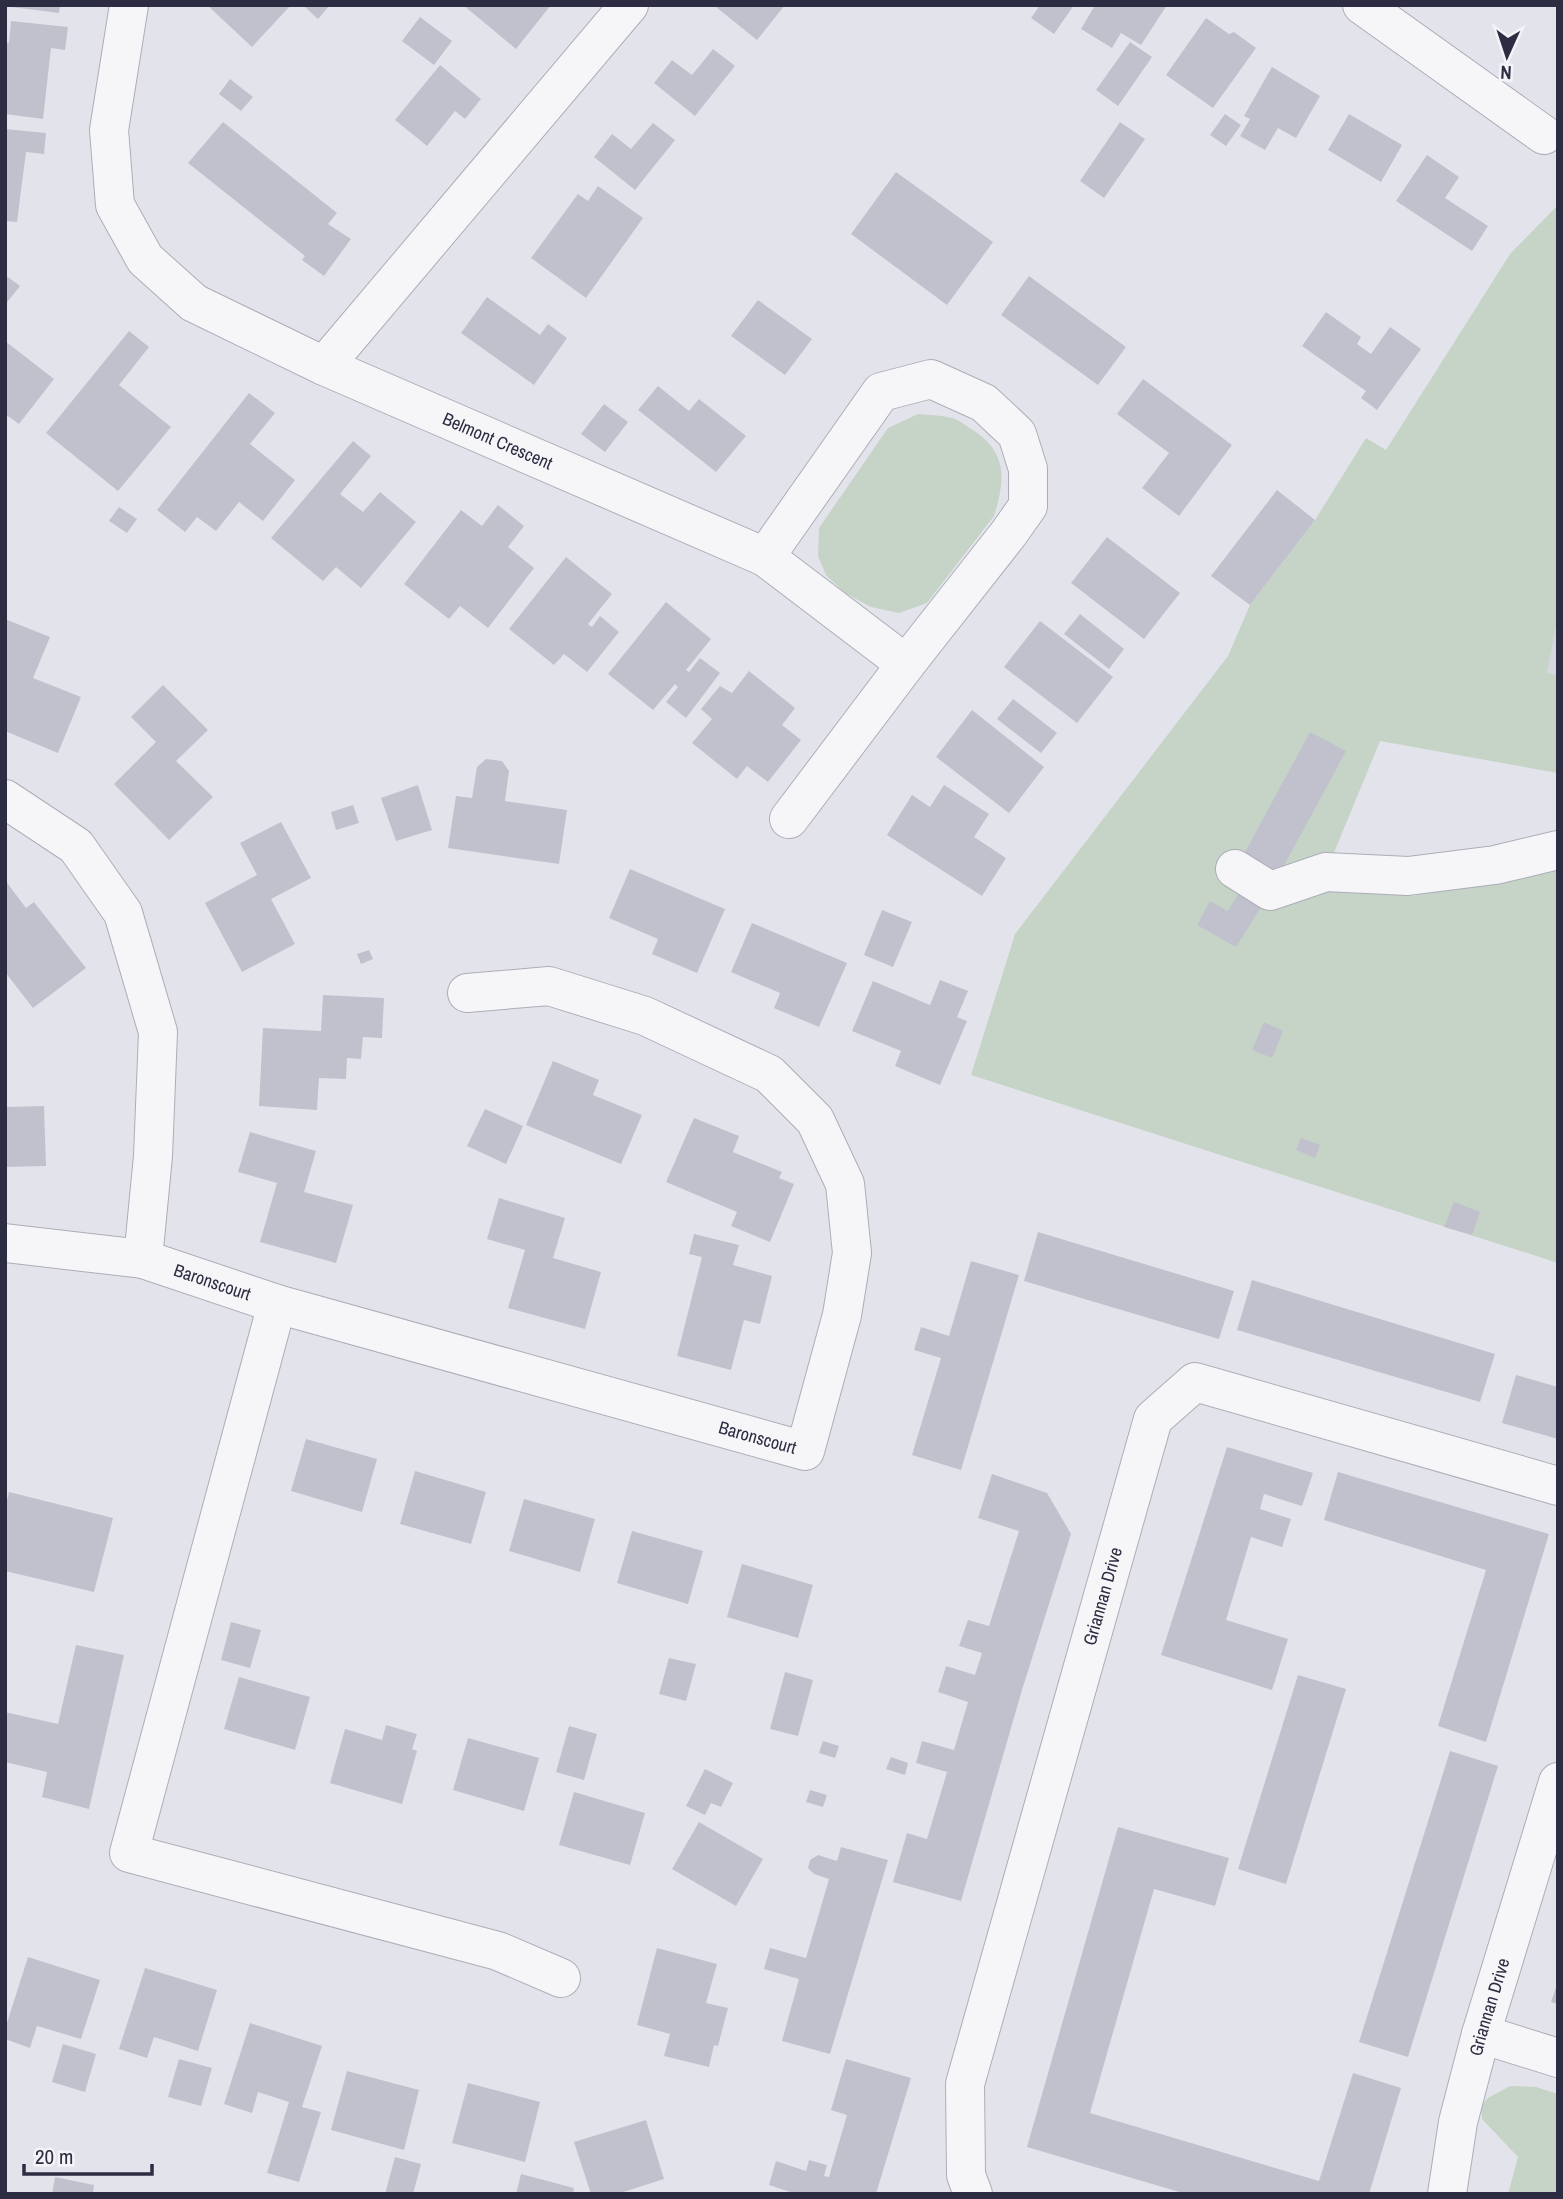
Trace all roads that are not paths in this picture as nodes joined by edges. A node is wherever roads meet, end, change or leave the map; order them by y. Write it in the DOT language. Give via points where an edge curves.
graph roads {
  1 [pos="130,5"];
  2 [pos="629,5"];
  3 [pos="1362,5"];
  4 [pos="1544,135"];
  5 [pos="324,366"];
  6 [pos="765,557"];
  7 [pos="906,664"];
  8 [pos="5,799"];
  9 [pos="789,819"];
  10 [pos="1558,850"];
  11 [pos="1235,870"];
  12 [pos="467,993"];
  13 [pos="5,1243"];
  14 [pos="143,1259"];
  15 [pos="277,1304"];
  16 [pos="1558,1486"];
  17 [pos="1558,1782"];
  18 [pos="562,1978"];
  19 [pos="1480,2034"];
  20 [pos="1558,2058"];
  21 [pos="974,2194"];
  22 [pos="1447,2194"];
  1 -- 5 [label="street, Belmont Crescent" via="108,130 115,205 145,259 194,303"];
  2 -- 5 [label="street"];
  3 -- 4 [label="street"];
  5 -- 6 [label="street, Belmont Crescent"];
  6 -- 7 [label="street, Belmont Crescent"];
  6 -- 7 [label="street" via="881,392 931,379 984,403 1017,434 1028,470 1028,506"];
  7 -- 9 [label="street"];
  8 -- 14 [label="street" via="76,846 123,913 159,1032"];
  10 -- 11 [label="street" via="1408,876 1326,872 1270,891"];
  12 -- 15 [label="street, Baronscourt" via="549,986 645,1016 769,1074 815,1120 845,1184 852,1253 842,1315 805,1451"];
  13 -- 14 [label="street, Baronscourt"];
  14 -- 15 [label="street, Baronscourt"];
  15 -- 18 [label="street" via="129,1853 498,1951"];
  16 -- 21 [label="street, Griannan Drive" via="1195,1382 1153,1419 965,2084 966,2175"];
  17 -- 19 [label="street, Griannan Drive"];
  19 -- 20 [label="street"];
  19 -- 22 [label="street, Griannan Drive" via="1458,2122"];
}
